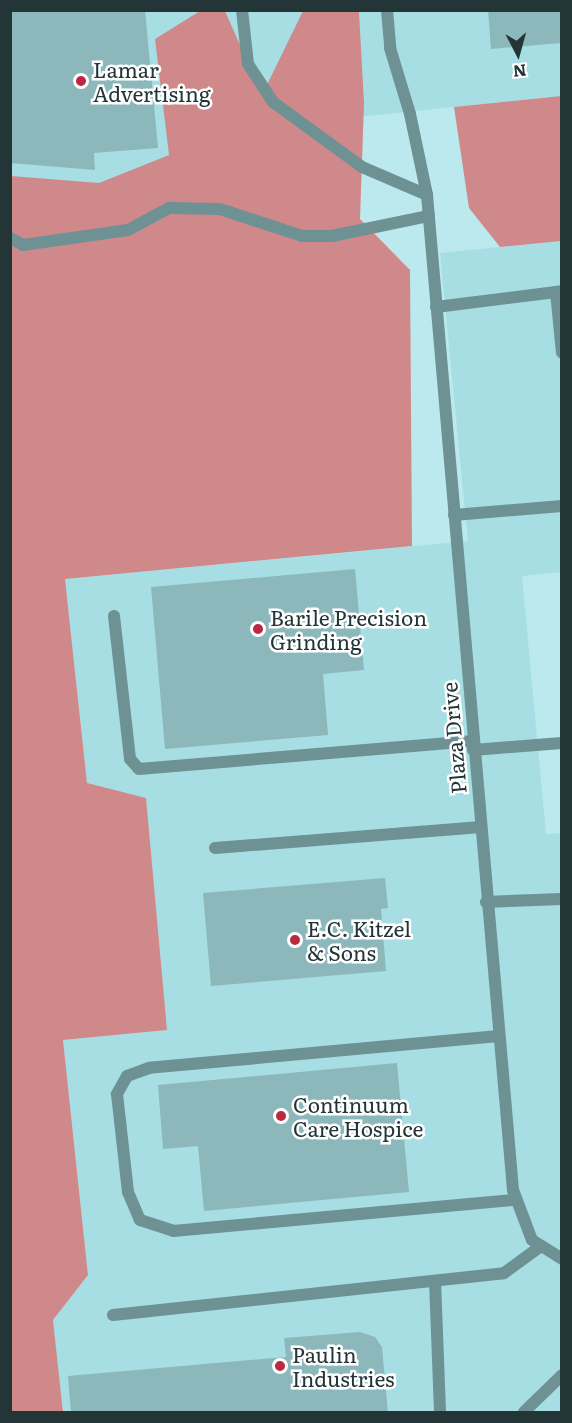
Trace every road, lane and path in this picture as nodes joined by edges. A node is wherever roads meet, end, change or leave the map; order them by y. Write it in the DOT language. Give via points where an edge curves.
graph roads {
  1 [pos="242,10"];
  2 [pos="387,10"];
  3 [pos="427,195"];
  4 [pos="429,216"];
  5 [pos="10,238"];
  6 [pos="559,292"];
  7 [pos="436,307"];
  8 [pos="561,353"];
  9 [pos="561,506"];
  10 [pos="454,515"];
  11 [pos="114,616"];
  12 [pos="561,743"];
  13 [pos="473,745"];
  14 [pos="481,827"];
  15 [pos="215,848"];
  16 [pos="561,899"];
  17 [pos="486,902"];
  18 [pos="499,1036"];
  19 [pos="516,1200"];
  20 [pos="541,1246"];
  21 [pos="561,1259"];
  22 [pos="435,1281"];
  23 [pos="113,1315"];
  24 [pos="561,1375"];
  25 [pos="440,1413"];
  26 [pos="524,1413"];
  1 -- 3 [label="street" via="248,64 273,102 362,167"];
  2 -- 3 [label="street, Plaza Drive" via="390,48 410,114"];
  3 -- 4 [label="street, Plaza Drive"];
  4 -- 5 [label="street" via="332,236 302,236 220,209 169,208 128,230 23,245"];
  4 -- 7 [label="street, Plaza Drive"];
  6 -- 7 [label="street"];
  6 -- 8 [label="street"];
  7 -- 10 [label="street, Plaza Drive"];
  9 -- 10 [label="street"];
  10 -- 13 [label="street, Plaza Drive"];
  11 -- 13 [label="street" via="130,759 138,770"];
  12 -- 13 [label="street"];
  13 -- 14 [label="street, Plaza Drive"];
  14 -- 15 [label="street"];
  14 -- 17 [label="street, Plaza Drive"];
  16 -- 17 [label="street"];
  17 -- 18 [label="street, Plaza Drive"];
  18 -- 19 [label="street, Plaza Drive"];
  18 -- 19 [label="street" via="149,1068 127,1076 117,1094 128,1192 140,1220 173,1231"];
  19 -- 20 [label="street, Plaza Drive" via="532,1240"];
  20 -- 21 [label="street, Plaza Drive"];
  20 -- 22 [label="street" via="504,1273"];
  22 -- 23 [label="street"];
  22 -- 25 [label="street"];
  24 -- 26 [label="street"];
}
